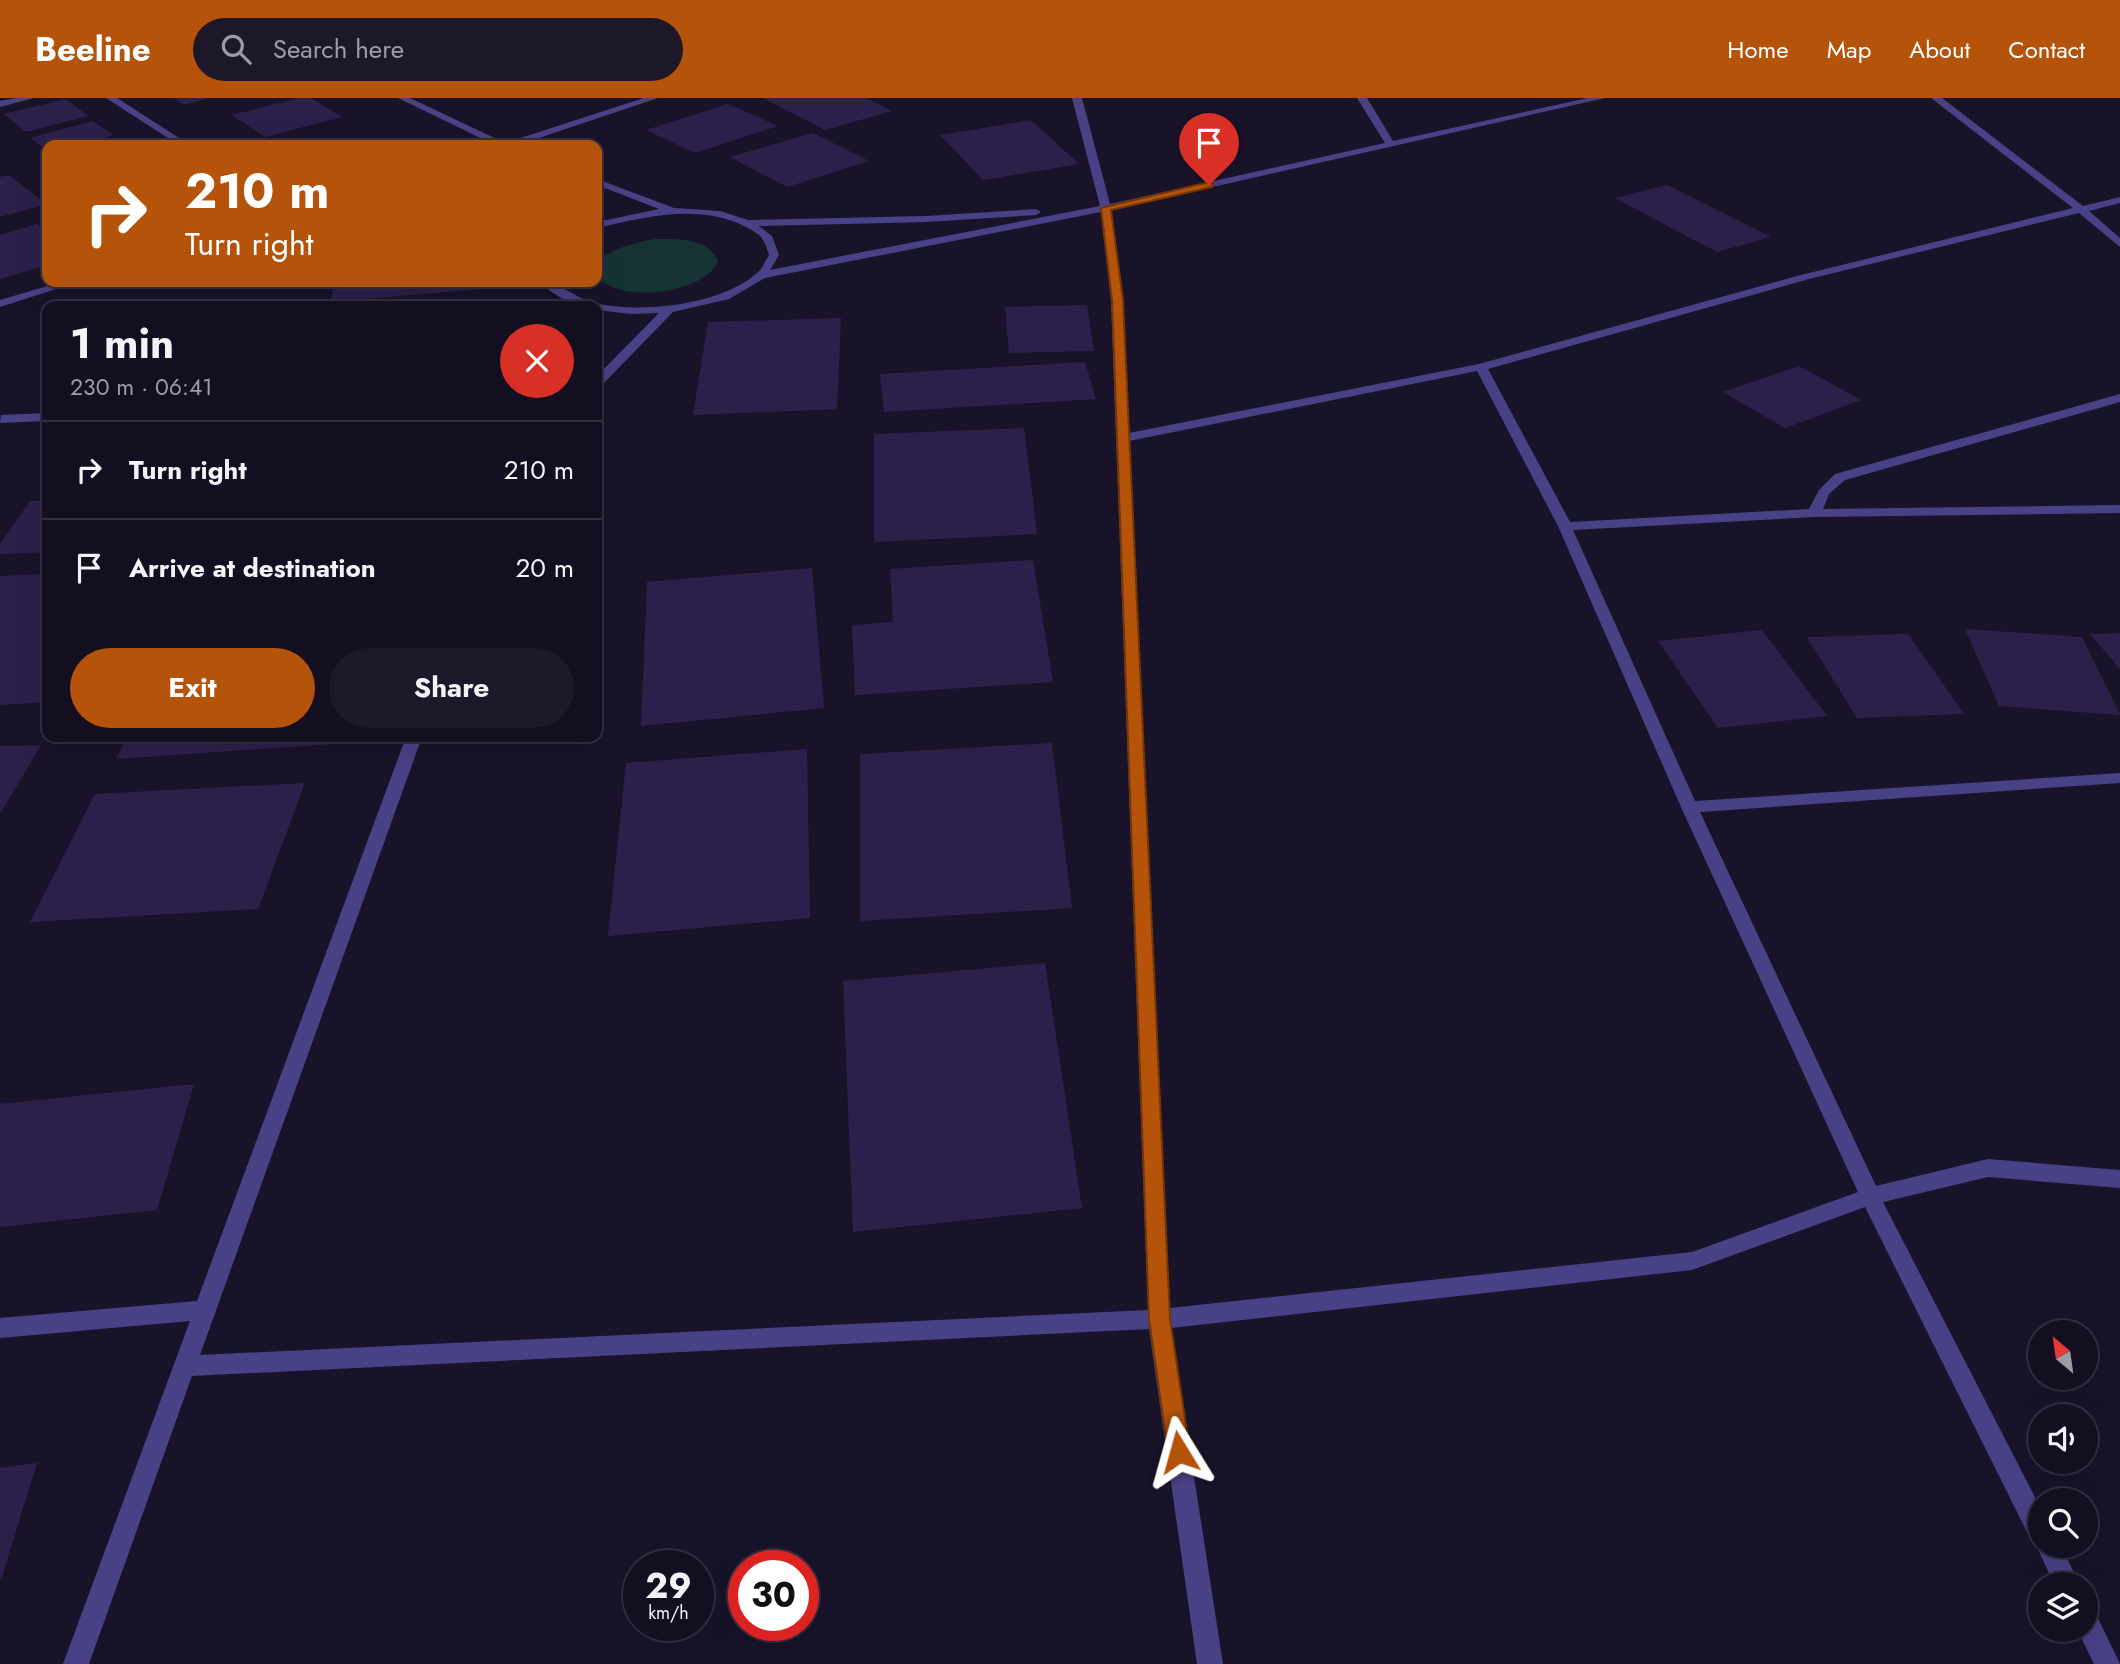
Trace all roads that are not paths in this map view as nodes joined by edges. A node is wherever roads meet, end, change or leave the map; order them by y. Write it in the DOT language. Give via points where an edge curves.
graph roads {
  1 [pos="29,98"];
  2 [pos="111,98"];
  3 [pos="402,98"];
  4 [pos="653,98"];
  5 [pos="1077,98"];
  6 [pos="1362,98"];
  7 [pos="1600,98"];
  8 [pos="1936,98"];
  9 [pos="0,104"];
  10 [pos="177,140"];
  11 [pos="491,140"];
  12 [pos="524,140"];
  13 [pos="1390,144"];
  14 [pos="602,184"];
  15 [pos="2120,200"];
  16 [pos="1106,208"];
  17 [pos="673,211"];
  18 [pos="2083,211"];
  19 [pos="747,223"];
  20 [pos="602,224"];
  21 [pos="2120,244"];
  22 [pos="762,275"];
  23 [pos="56,287"];
  24 [pos="550,287"];
  25 [pos="563,301"];
  26 [pos="0,304"];
  27 [pos="602,308"];
  28 [pos="669,309"];
  29 [pos="1481,367"];
  30 [pos="602,378"];
  31 [pos="2120,398"];
  32 [pos="42,417"];
  33 [pos="0,419"];
  34 [pos="1123,438"];
  35 [pos="2120,509"];
  36 [pos="1815,513"];
  37 [pos="1565,526"];
  38 [pos="412,742"];
  39 [pos="2120,778"];
  40 [pos="1689,807"];
  41 [pos="2120,1179"];
  42 [pos="1870,1196"];
  43 [pos="206,1310"];
  44 [pos="1160,1319"];
  45 [pos="0,1328"];
  46 [pos="186,1366"];
  47 [pos="2028,1507"];
  48 [pos="2097,1642"];
  49 [pos="76,1664"];
  50 [pos="1210,1664"];
  51 [pos="2108,1664"];
  1 -- 9 [label="street"];
  2 -- 10 [label="street"];
  3 -- 11 [label="street"];
  4 -- 12 [label="street"];
  5 -- 16 [label="street"];
  6 -- 13 [label="street"];
  7 -- 13 [label="street"];
  8 -- 18 [label="street"];
  13 -- 16 [label="street"];
  14 -- 17 [label="street"];
  15 -- 18 [label="street"];
  16 -- 19 [label="street"];
  16 -- 22 [label="street"];
  16 -- 34 [label="street" via="1118,300"];
  17 -- 19 [label="street" via="714,214"];
  17 -- 20 [label="street"];
  18 -- 21 [label="street"];
  18 -- 29 [label="street" via="1805,276"];
  19 -- 22 [label="street" via="768,237 774,256"];
  22 -- 28 [label="street" via="725,296"];
  23 -- 26 [label="street"];
  24 -- 25 [label="street"];
  27 -- 28 [label="street"];
  28 -- 30 [label="street"];
  29 -- 34 [label="street"];
  29 -- 37 [label="street"];
  31 -- 36 [label="street" via="1839,478 1819,498"];
  32 -- 33 [label="street"];
  34 -- 44 [label="street"];
  35 -- 36 [label="street"];
  36 -- 37 [label="street"];
  37 -- 40 [label="street"];
  38 -- 43 [label="street"];
  39 -- 40 [label="street"];
  40 -- 42 [label="street"];
  41 -- 42 [label="street" via="1988,1168"];
  42 -- 44 [label="street" via="1692,1261"];
  42 -- 47 [label="street"];
  43 -- 45 [label="street"];
  43 -- 46 [label="street"];
  44 -- 46 [label="street"];
  44 -- 50 [label="street"];
  46 -- 49 [label="street"];
  48 -- 51 [label="street"];
}
